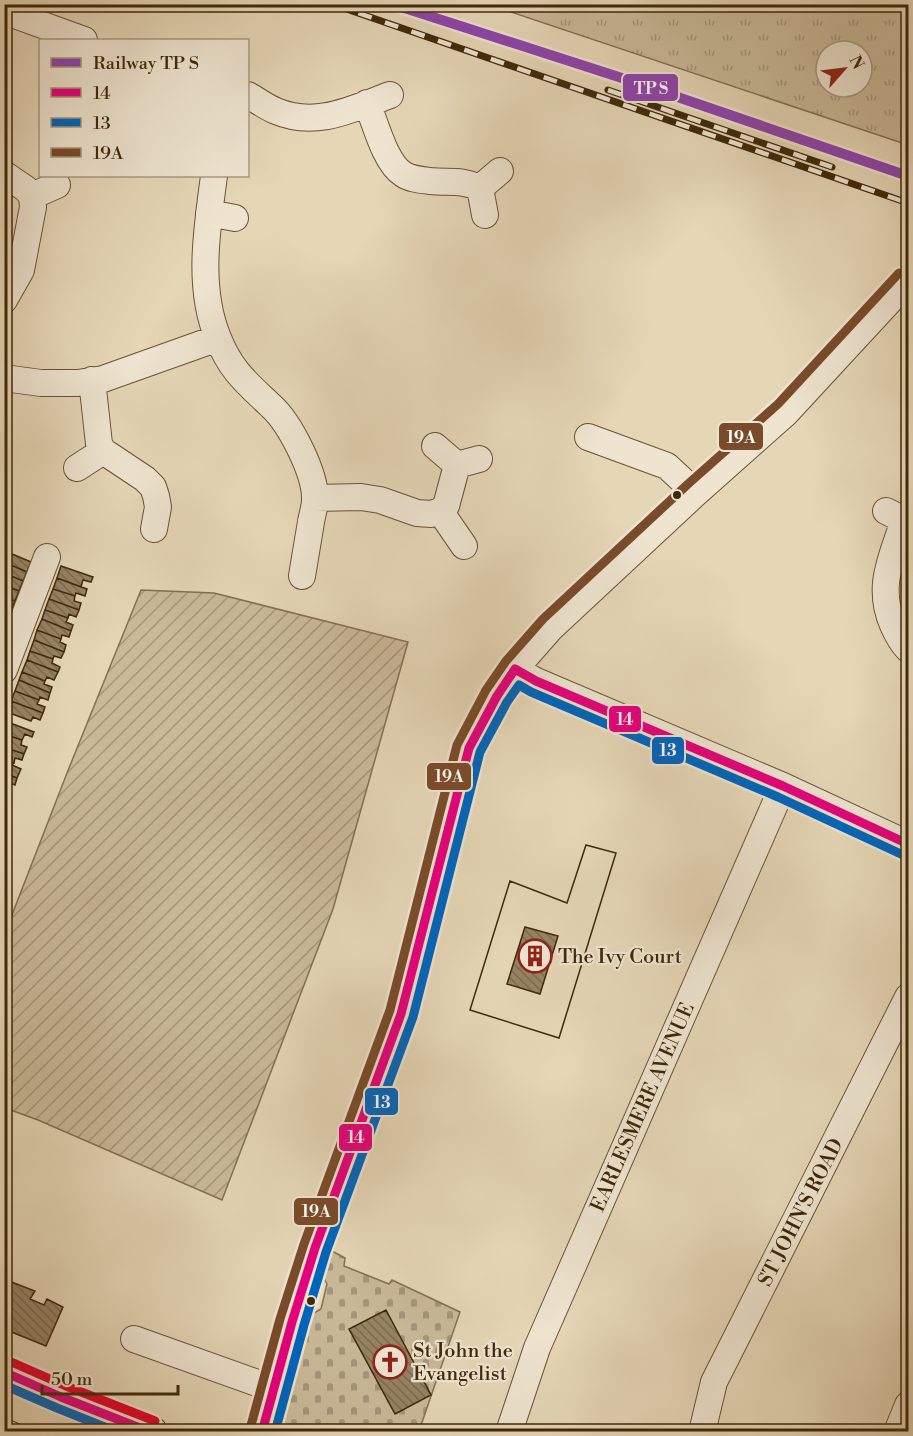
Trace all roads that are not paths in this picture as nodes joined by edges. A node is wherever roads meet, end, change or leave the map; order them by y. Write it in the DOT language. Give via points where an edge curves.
graph roads {
  1 [pos="4,11"];
  2 [pos="81,39"];
  3 [pos="249,96"];
  4 [pos="500,171"];
  5 [pos="4,174"];
  6 [pos="214,177"];
  7 [pos="57,185"];
  8 [pos="480,188"];
  9 [pos="32,196"];
  10 [pos="209,213"];
  11 [pos="485,215"];
  12 [pos="235,218"];
  13 [pos="909,281"];
  14 [pos="4,300"];
  15 [pos="218,338"];
  16 [pos="4,378"];
  17 [pos="92,380"];
  18 [pos="588,437"];
  19 [pos="435,446"];
  20 [pos="103,451"];
  21 [pos="77,468"];
  22 [pos="696,493"];
  23 [pos="315,498"];
  24 [pos="440,511"];
  25 [pos="886,511"];
  26 [pos="154,529"];
  27 [pos="464,546"];
  28 [pos="47,557"];
  29 [pos="302,576"];
  30 [pos="909,649"];
  31 [pos="516,669"];
  32 [pos="4,670"];
  33 [pos="783,786"];
  34 [pos="909,844"];
  35 [pos="909,997"];
  36 [pos="134,1339"];
  37 [pos="4,1372"];
  38 [pos="274,1389"];
  39 [pos="4,1399"];
  40 [pos="909,1405"];
  41 [pos="78,1431"];
  42 [pos="151,1431"];
  43 [pos="262,1431"];
  44 [pos="509,1431"];
  45 [pos="702,1431"];
  46 [pos="897,1431"];
  1 -- 2 [label="street"];
  3 -- 8 [label="street" via="276,111 318,118 379,99 386,151 403,175 469,183"];
  4 -- 8 [label="street"];
  5 -- 9 [label="street"];
  6 -- 10 [label="street"];
  7 -- 9 [label="street"];
  8 -- 11 [label="street"];
  9 -- 14 [label="street" via="24,259"];
  10 -- 12 [label="street"];
  10 -- 15 [label="street" via="205,241 207,293"];
  13 -- 22 [label="street" via="786,413"];
  15 -- 17 [label="street"];
  15 -- 23 [label="street" via="233,369 287,424 302,453"];
  16 -- 17 [label="street" via="41,383"];
  17 -- 20 [label="street"];
  18 -- 22 [label="street" via="667,466"];
  19 -- 24 [label="street" via="468,462"];
  20 -- 21 [label="street"];
  20 -- 26 [label="street" via="153,487 158,507"];
  22 -- 31 [label="street" via="552,628"];
  23 -- 24 [label="street" via="361,497 417,513"];
  23 -- 29 [label="street"];
  24 -- 27 [label="street"];
  25 -- 30 [label="street" via="904,520 885,586 890,618"];
  28 -- 32 [label="street"];
  31 -- 33 [label="street"];
  31 -- 38 [label="street" via="469,748 401,1014 315,1248"];
  33 -- 34 [label="street"];
  33 -- 44 [label="street, EARLESMERE AVENUE" via="537,1348"];
  35 -- 45 [label="street, ST JOHN'S ROAD" via="714,1382"];
  36 -- 38 [label="street"];
  37 -- 42 [label="main road"];
  38 -- 43 [label="street"];
  39 -- 41 [label="main road"];
  40 -- 46 [label="street"];
}
